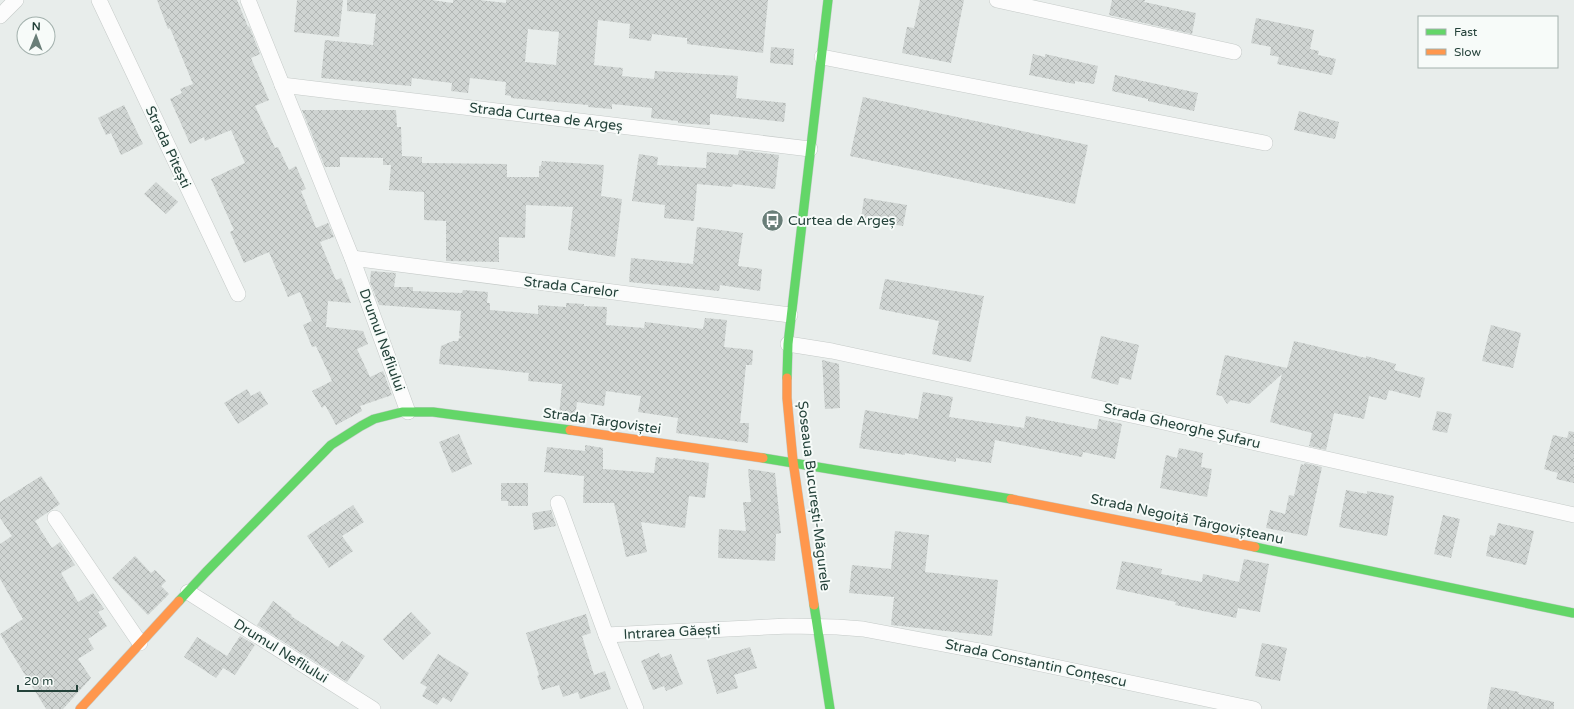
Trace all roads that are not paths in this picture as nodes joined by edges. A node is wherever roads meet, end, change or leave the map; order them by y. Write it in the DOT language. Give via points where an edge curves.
graph roads {
  1 [pos="16,0"];
  2 [pos="99,0"];
  3 [pos="248,0"];
  4 [pos="828,0"];
  5 [pos="997,0"];
  6 [pos="0,16"];
  7 [pos="1234,52"];
  8 [pos="822,57"];
  9 [pos="282,85"];
  10 [pos="1266,143"];
  11 [pos="810,149"];
  12 [pos="352,258"];
  13 [pos="238,294"];
  14 [pos="790,315"];
  15 [pos="788,344"];
  16 [pos="408,412"];
  17 [pos="793,461"];
  18 [pos="558,503"];
  19 [pos="1574,514"];
  20 [pos="55,518"];
  21 [pos="188,592"];
  22 [pos="1573,614"];
  23 [pos="818,626"];
  24 [pos="606,635"];
  25 [pos="140,643"];
  26 [pos="80,709"];
  27 [pos="373,709"];
  28 [pos="636,709"];
  29 [pos="830,709"];
  30 [pos="1254,709"];
  1 -- 6 [label="street"];
  2 -- 13 [label="street, Strada Pitești"];
  3 -- 9 [label="street, Drumul Nefliului"];
  4 -- 8 [label="street, Șoseaua București-Măgurele"];
  5 -- 7 [label="street"];
  8 -- 10 [label="street"];
  8 -- 11 [label="street, Șoseaua București-Măgurele"];
  9 -- 11 [label="street, Strada Curtea de Argeș"];
  9 -- 12 [label="street, Drumul Nefliului"];
  11 -- 14 [label="street, Șoseaua București-Măgurele"];
  12 -- 14 [label="street, Strada Carelor"];
  12 -- 16 [label="street, Drumul Nefliului"];
  14 -- 15 [label="street, Șoseaua București-Măgurele"];
  15 -- 17 [label="street, Șoseaua București-Măgurele" via="787,398"];
  15 -- 19 [label="street, Strada Gheorghe Șufaru" via="832,350"];
  16 -- 17 [label="street, Strada Târgoviștei" via="444,413"];
  16 -- 21 [label="street, Drumul Nefliului" via="377,417 350,431 331,445"];
  17 -- 22 [label="street, Strada Negoiță Târgovișteanu" via="1066,509"];
  17 -- 23 [label="street, Șoseaua București-Măgurele"];
  18 -- 24 [label="street"];
  20 -- 25 [label="street"];
  21 -- 25 [label="street, Drumul Nefliului"];
  21 -- 27 [label="street, Drumul Nefliului"];
  23 -- 24 [label="street, Intrarea Găești"];
  23 -- 29 [label="street, Șoseaua București-Măgurele"];
  23 -- 30 [label="street, Strada Constantin Conțescu" via="862,630 941,643"];
  24 -- 28 [label="street, Intrarea Găești"];
  25 -- 26 [label="street, Drumul Nefliului"];
}
